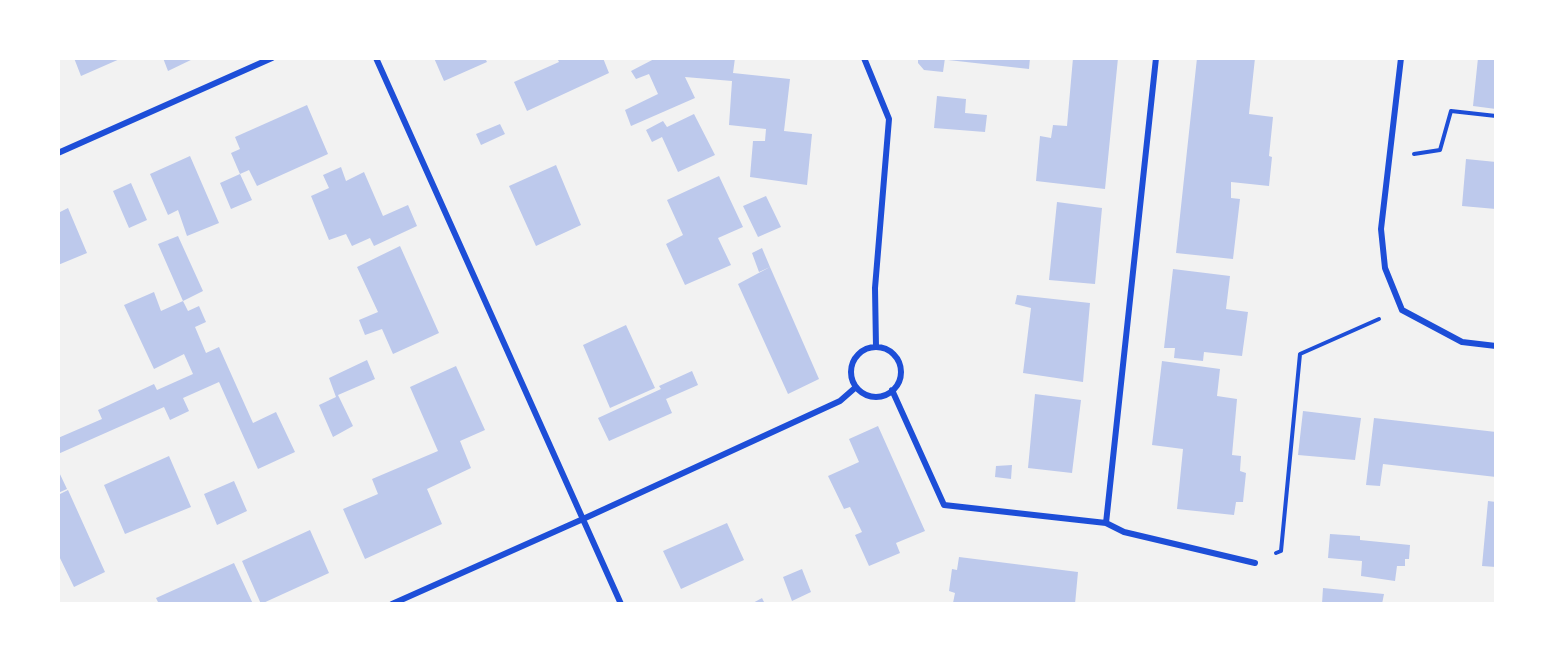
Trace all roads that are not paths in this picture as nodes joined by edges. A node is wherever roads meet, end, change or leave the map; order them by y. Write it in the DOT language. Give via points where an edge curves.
graph roads {
  1 [pos="272,58"];
  2 [pos="376,58"];
  3 [pos="864,58"];
  4 [pos="1156,58"];
  5 [pos="1401,58"];
  6 [pos="58,153"];
  7 [pos="1496,346"];
  8 [pos="876,347"];
  9 [pos="856,387"];
  10 [pos="892,390"];
  11 [pos="583,519"];
  12 [pos="1106,523"];
  13 [pos="1256,563"];
  14 [pos="392,603"];
  15 [pos="621,603"];
  1 -- 6 [label="street"];
  2 -- 11 [label="street"];
  3 -- 8 [label="street" via="889,119 875,288"];
  4 -- 12 [label="street"];
  5 -- 7 [label="street" via="1381,229 1385,268 1401,310 1462,342"];
  8 -- 9 [label="street" via="867,348 855,358 851,373"];
  8 -- 10 [label="street" via="892,353 900,367 898,384"];
  9 -- 10 [label="street" via="869,396 885,395"];
  9 -- 11 [label="street" via="840,401"];
  10 -- 12 [label="street" via="944,505"];
  11 -- 14 [label="street"];
  11 -- 15 [label="street"];
  12 -- 13 [label="street" via="1124,532"];
}
